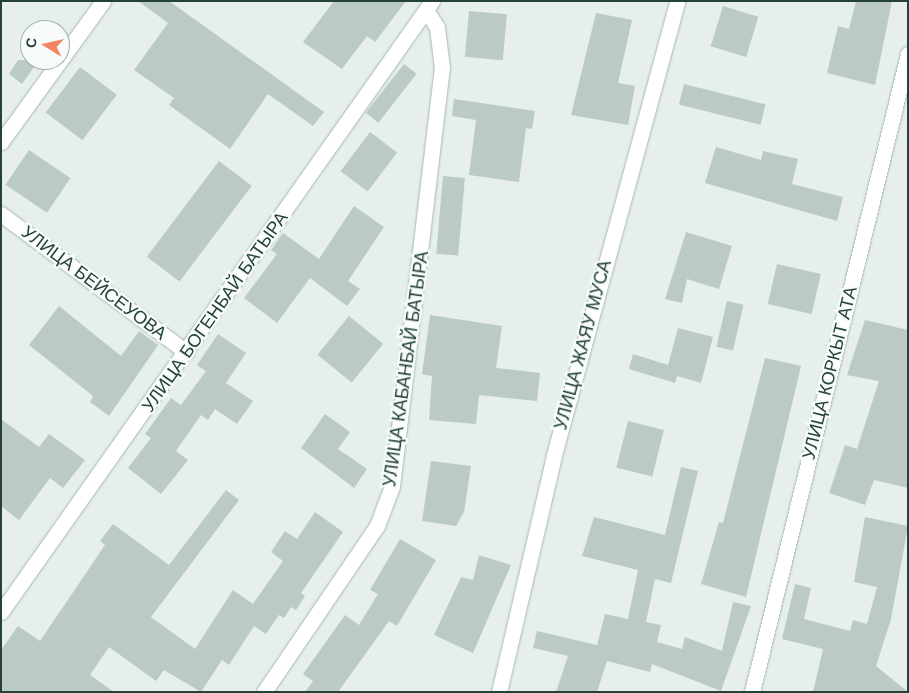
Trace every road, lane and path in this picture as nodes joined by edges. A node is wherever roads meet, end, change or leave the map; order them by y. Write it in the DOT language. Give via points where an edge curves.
graph roads {
  1 [pos="103,1"];
  2 [pos="677,1"];
  3 [pos="430,8"];
  4 [pos="908,54"];
  5 [pos="1,142"];
  6 [pos="1,214"];
  7 [pos="186,352"];
  8 [pos="1,612"];
  9 [pos="264,692"];
  10 [pos="499,692"];
  11 [pos="752,692"];
  1 -- 5 [label="street"];
  2 -- 10 [label="street, УЛИЦА ЖАЯУ МУСА" via="554,455"];
  3 -- 7 [label="street, УЛИЦА БОГЕНБАЙ БАТЫРА"];
  3 -- 9 [label="street, УЛИЦА КАБАНБАЙ БАТЫРА" via="438,27 442,68 392,486 377,526"];
  4 -- 11 [label="street, УЛИЦА КОРКЫТ АТА"];
  6 -- 7 [label="street, УЛИЦА БЕЙСЕУОВА"];
  7 -- 8 [label="street, УЛИЦА БОГЕНБАЙ БАТЫРА"];
}
